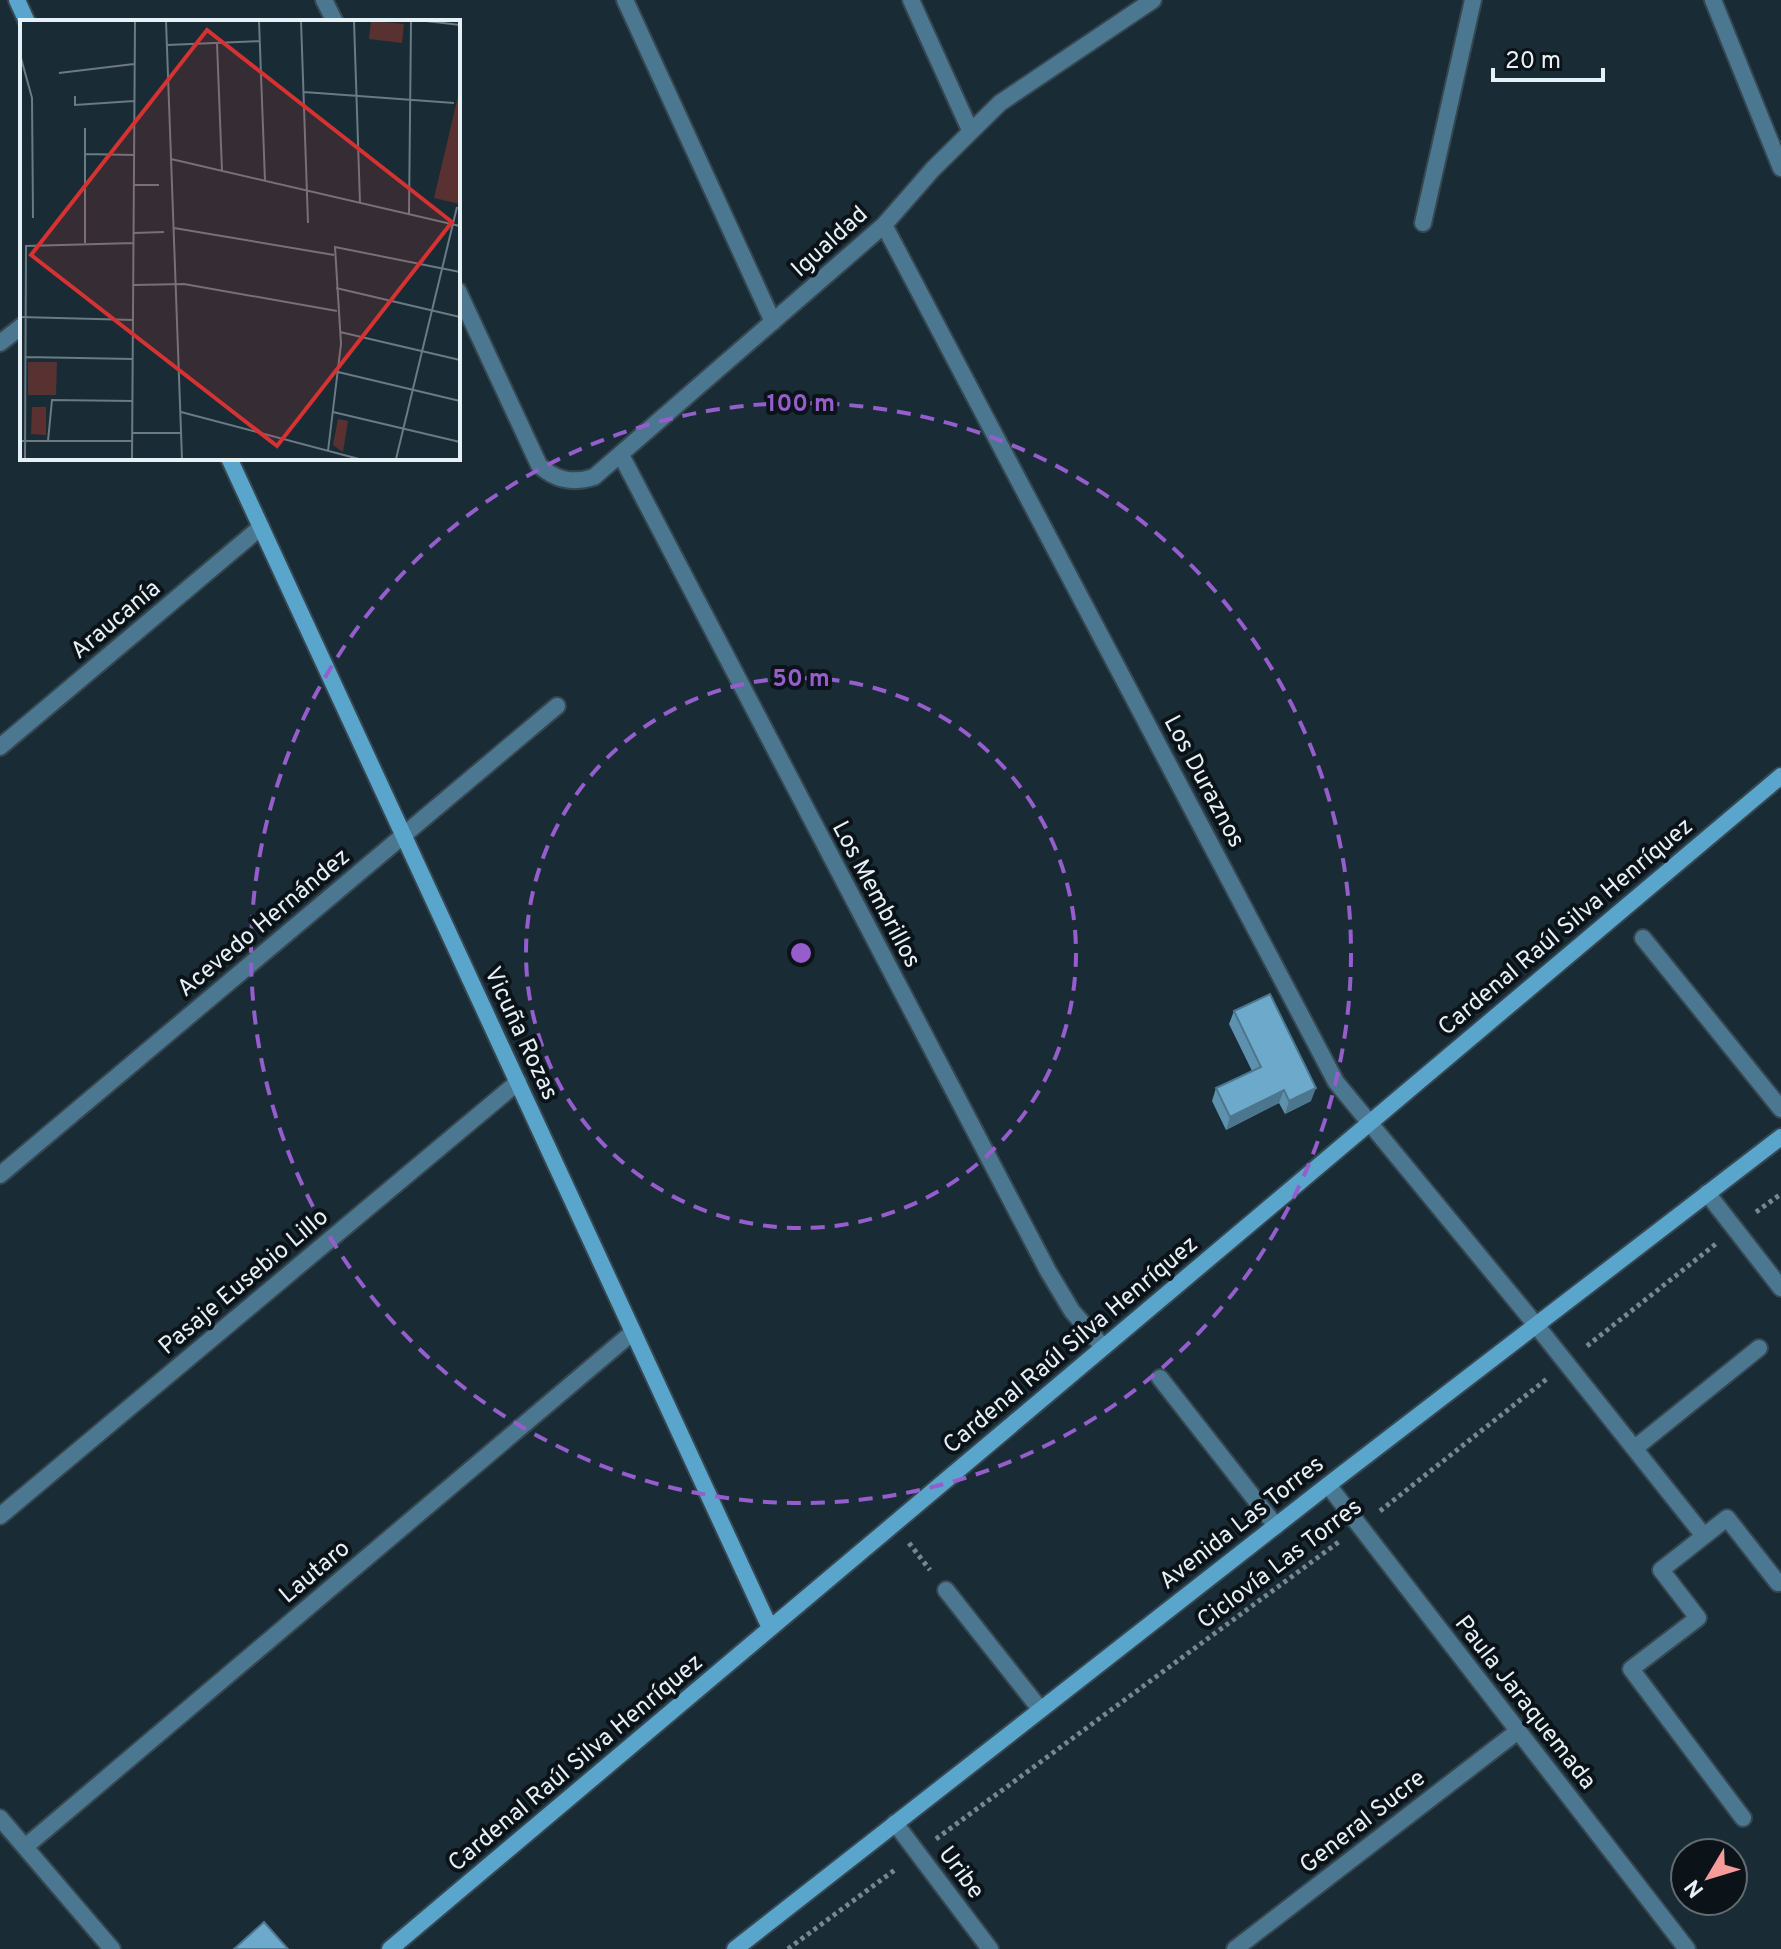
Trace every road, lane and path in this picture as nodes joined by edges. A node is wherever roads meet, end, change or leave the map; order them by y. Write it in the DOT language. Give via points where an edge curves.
graph roads {
  1 [pos="17,0"];
  2 [pos="324,0"];
  3 [pos="625,0"];
  4 [pos="911,0"];
  5 [pos="1153,0"];
  6 [pos="1473,0"];
  7 [pos="1713,0"];
  8 [pos="26,20"];
  9 [pos="334,20"];
  10 [pos="970,130"];
  11 [pos="1781,168"];
  12 [pos="1423,223"];
  13 [pos="884,225"];
  14 [pos="460,295"];
  15 [pos="773,322"];
  16 [pos="20,328"];
  17 [pos="0,343"];
  18 [pos="621,455"];
  19 [pos="230,460"];
  20 [pos="261,527"];
  21 [pos="557,706"];
  22 [pos="0,747"];
  23 [pos="1781,776"];
  24 [pos="404,835"];
  25 [pos="1643,938"];
  26 [pos="518,1082"];
  27 [pos="1781,1109"];
  28 [pos="1370,1123"];
  29 [pos="1781,1137"];
  30 [pos="0,1175"];
  31 [pos="1707,1193"];
  32 [pos="1781,1194"];
  33 [pos="1735,1228"];
  34 [pos="1781,1288"];
  35 [pos="1536,1325"];
  36 [pos="633,1332"];
  37 [pos="1103,1347"];
  38 [pos="1759,1348"];
  39 [pos="1567,1362"];
  40 [pos="1160,1378"];
  41 [pos="1635,1448"];
  42 [pos="1328,1485"];
  43 [pos="0,1516"];
  44 [pos="894,1524"];
  45 [pos="1276,1526"];
  46 [pos="1360,1527"];
  47 [pos="1704,1536"];
  48 [pos="1778,1583"];
  49 [pos="946,1590"];
  50 [pos="770,1628"];
  51 [pos="1040,1709"];
  52 [pos="1518,1731"];
  53 [pos="0,1818"];
  54 [pos="1743,1818"];
  55 [pos="895,1823"];
  56 [pos="25,1847"];
  57 [pos="918,1853"];
  58 [pos="112,1949"];
  59 [pos="390,1949"];
  60 [pos="735,1949"];
  61 [pos="788,1949"];
  62 [pos="990,1949"];
  63 [pos="1235,1949"];
  64 [pos="1687,1949"];
  1 -- 8 [label="main road"];
  2 -- 9 [label="street"];
  3 -- 15 [label="street"];
  4 -- 10 [label="street"];
  5 -- 10 [label="street, Igualdad" via="1032,78"];
  6 -- 12 [label="street"];
  7 -- 11 [label="street"];
  10 -- 13 [label="street, Igualdad"];
  13 -- 15 [label="street, Igualdad"];
  13 -- 28 [label="street, Los Duraznos" via="1336,1082"];
  14 -- 18 [label="street, Igualdad" via="533,454 548,473 571,482 594,477"];
  15 -- 18 [label="street, Igualdad"];
  16 -- 17 [label="street"];
  18 -- 37 [label="street, Los Membrillos" via="1048,1271 1072,1311"];
  19 -- 20 [label="main road, Vicuña Rozas"];
  20 -- 22 [label="street, Araucanía"];
  20 -- 24 [label="main road, Vicuña Rozas"];
  21 -- 24 [label="street, Acevedo Hernández"];
  23 -- 28 [label="main road, Cardenal Raúl Silva Henríquez"];
  24 -- 26 [label="main road, Vicuña Rozas"];
  24 -- 30 [label="street, Acevedo Hernández"];
  25 -- 27 [label="street"];
  26 -- 36 [label="main road, Vicuña Rozas"];
  26 -- 43 [label="street, Pasaje Eusebio Lillo"];
  28 -- 35 [label="street, Los Duraznos"];
  28 -- 37 [label="main road, Cardenal Raúl Silva Henríquez"];
  29 -- 31 [label="main road, Avenida Las Torres"];
  31 -- 33 [label="street"];
  31 -- 35 [label="main road, Avenida Las Torres"];
  32 -- 33 [label="path, Ciclovía Las Torres"];
  33 -- 34 [label="street"];
  33 -- 39 [label="path, Ciclovía Las Torres"];
  35 -- 39 [label="street, Los Duraznos"];
  35 -- 42 [label="main road, Avenida Las Torres"];
  36 -- 50 [label="main road, Vicuña Rozas"];
  36 -- 56 [label="street, Lautaro"];
  37 -- 44 [label="main road, Cardenal Raúl Silva Henríquez"];
  38 -- 41 [label="street"];
  39 -- 41 [label="street, Los Duraznos"];
  39 -- 46 [label="path, Ciclovía Las Torres"];
  40 -- 45 [label="street"];
  41 -- 47 [label="street, Los Duraznos"];
  42 -- 45 [label="main road, Avenida Las Torres"];
  42 -- 46 [label="street, Paula Jaraquemada"];
  44 -- 49 [label="path"];
  44 -- 50 [label="main road, Cardenal Raúl Silva Henríquez"];
  45 -- 51 [label="main road, Avenida Las Torres"];
  46 -- 52 [label="street, Paula Jaraquemada"];
  46 -- 57 [label="path, Ciclovía Las Torres"];
  47 -- 48 [label="street" via="1727,1518"];
  47 -- 54 [label="street" via="1661,1570 1698,1618 1631,1669"];
  49 -- 51 [label="street"];
  50 -- 59 [label="main road, Cardenal Raúl Silva Henríquez"];
  51 -- 55 [label="main road, Avenida Las Torres"];
  52 -- 63 [label="street, General Sucre"];
  52 -- 64 [label="street, Paula Jaraquemada"];
  53 -- 56 [label="street"];
  55 -- 57 [label="street, Uribe"];
  55 -- 60 [label="main road, Avenida Las Torres"];
  56 -- 58 [label="street"];
  57 -- 61 [label="path, Ciclovía Las Torres"];
  57 -- 62 [label="street, Uribe"];
}
